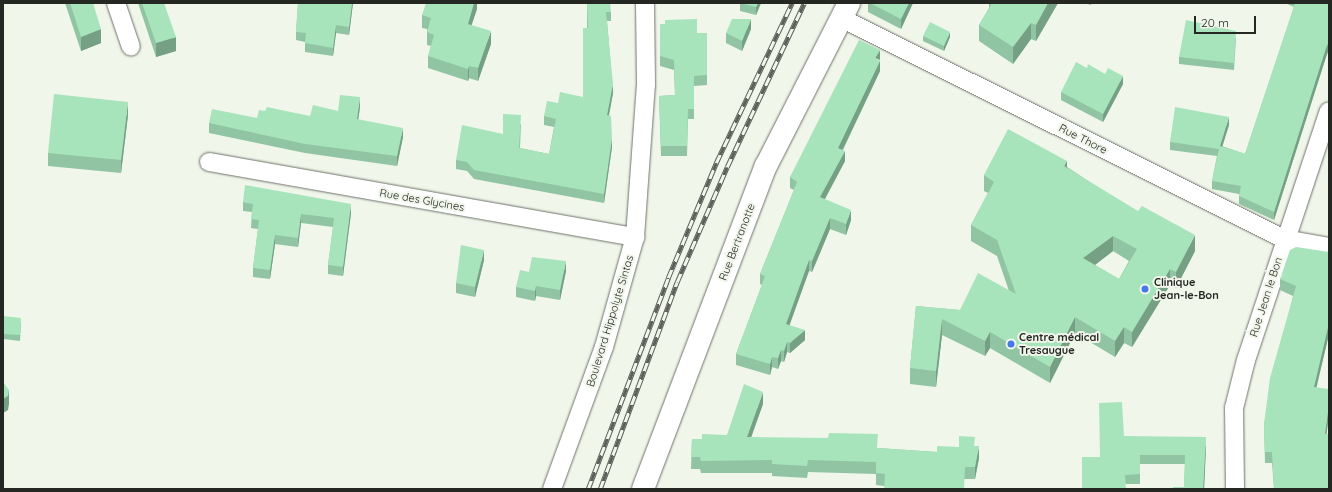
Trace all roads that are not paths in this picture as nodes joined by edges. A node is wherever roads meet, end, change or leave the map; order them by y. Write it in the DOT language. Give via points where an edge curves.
graph roads {
  1 [pos="116,3"];
  2 [pos="645,3"];
  3 [pos="845,10"];
  4 [pos="131,47"];
  5 [pos="1329,111"];
  6 [pos="209,162"];
  7 [pos="634,238"];
  8 [pos="1284,240"];
  9 [pos="1329,247"];
  10 [pos="552,489"];
  11 [pos="643,489"];
  12 [pos="1235,489"];
  1 -- 4 [label="street"];
  2 -- 7 [label="street, Boulevard Hippolyte Sintas" via="646,85"];
  3 -- 8 [label="street, Rue Thore"];
  3 -- 11 [label="street, Rue Bertranotte" via="766,166"];
  5 -- 8 [label="street, Rue Jean le Bon"];
  6 -- 7 [label="street, Rue des Glycines"];
  7 -- 10 [label="street, Boulevard Hippolyte Sintas" via="604,347"];
  8 -- 9 [label="street, Rue Thore"];
  8 -- 12 [label="street, Rue Jean le Bon" via="1234,408"];
}
